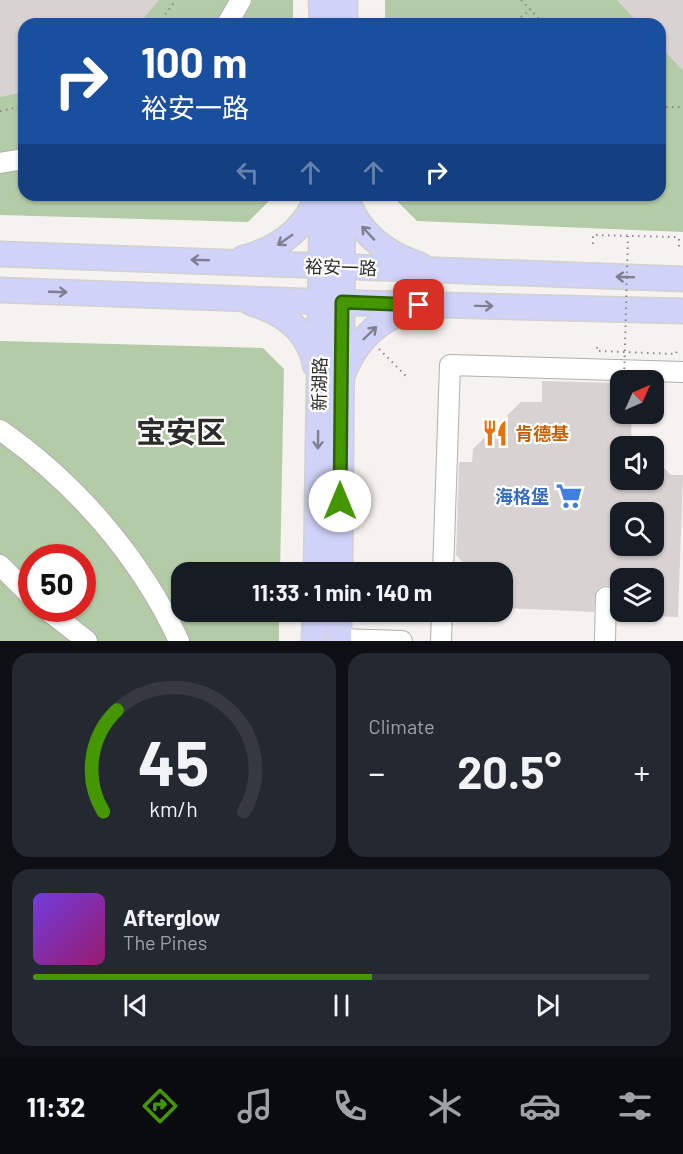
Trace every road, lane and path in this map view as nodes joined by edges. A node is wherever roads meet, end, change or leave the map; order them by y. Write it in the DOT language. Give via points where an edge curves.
graph roads {
  1 [pos="176,0"];
  2 [pos="241,0"];
  3 [pos="321,0"];
  4 [pos="345,0"];
  5 [pos="521,0"];
  6 [pos="531,10"];
  7 [pos="164,18"];
  8 [pos="230,18"];
  9 [pos="322,18"];
  10 [pos="345,18"];
  11 [pos="520,18"];
  12 [pos="538,18"];
  13 [pos="18,107"];
  14 [pos="666,107"];
  15 [pos="683,107"];
  16 [pos="0,111"];
  17 [pos="18,160"];
  18 [pos="0,163"];
  19 [pos="317,201"];
  20 [pos="321,201"];
  21 [pos="343,201"];
  22 [pos="347,201"];
  23 [pos="628,236"];
  24 [pos="593,244"];
  25 [pos="679,248"];
  26 [pos="0,254"];
  27 [pos="233,261"];
  28 [pos="332,266"];
  29 [pos="437,271"];
  30 [pos="683,279"];
  31 [pos="0,290"];
  32 [pos="229,297"];
  33 [pos="331,302"];
  34 [pos="440,305"];
  35 [pos="683,311"];
  36 [pos="376,347"];
  37 [pos="597,347"];
  38 [pos="677,350"];
  39 [pos="625,352"];
  40 [pos="680,363"];
  41 [pos="624,370"];
  42 [pos="406,376"];
  43 [pos="330,382"];
  44 [pos="0,430"];
  45 [pos="317,562"];
  46 [pos="339,562"];
  47 [pos="443,562"];
  48 [pos="0,565"];
  49 [pos="18,583"];
  50 [pos="606,597"];
  51 [pos="63,622"];
  52 [pos="315,622"];
  53 [pos="339,622"];
  54 [pos="442,622"];
  55 [pos="339,640"];
  56 [pos="87,641"];
  57 [pos="179,641"];
  58 [pos="314,641"];
  59 [pos="402,641"];
  60 [pos="441,641"];
  61 [pos="605,641"];
  1 -- 7 [label="path"];
  2 -- 8 [label="street"];
  3 -- 9 [label="main road"];
  4 -- 10 [label="main road"];
  5 -- 6 [label="path"];
  6 -- 11 [label="path"];
  6 -- 12 [label="path"];
  13 -- 16 [label="path"];
  14 -- 15 [label="path"];
  17 -- 18 [label="street"];
  19 -- 27 [label="main road, one-way" via="297,231 272,248"];
  20 -- 28 [label="main road, 新湖路"];
  21 -- 28 [label="main road, 新湖路"];
  29 -- 22 [label="main road, one-way" via="407,261 376,242"];
  23 -- 24 [label="path" via="593,235"];
  23 -- 25 [label="path" via="679,238"];
  23 -- 39 [label="path, bridge"];
  27 -- 26 [label="main road, 裕安一路, one-way"];
  27 -- 28 [label="main road, 裕安一路"];
  28 -- 29 [label="main road, 裕安一路"];
  28 -- 33 [label="main road, 新湖路"];
  30 -- 29 [label="main road, 裕安一路, one-way"];
  31 -- 32 [label="main road, 裕安一路, one-way"];
  32 -- 33 [label="main road, 裕安一路"];
  32 -- 43 [label="main road" via="279,313 294,325"];
  33 -- 34 [label="main road, 裕安一路"];
  33 -- 43 [label="main road, 新湖路"];
  34 -- 35 [label="main road, 裕安一路, one-way"];
  43 -- 34 [label="main road, one-way" via="377,326 407,310"];
  36 -- 42 [label="path"];
  37 -- 39 [label="path" via="597,351"];
  38 -- 40 [label="path"];
  39 -- 40 [label="path"];
  39 -- 41 [label="path, bridge"];
  40 -- 47 [label="street" via="450,365"];
  43 -- 45 [label="main road, 新湖路, one-way"];
  43 -- 46 [label="main road, 新湖路"];
  44 -- 57 [label="street" via="42,462 105,525 149,586"];
  48 -- 49 [label="street"];
  50 -- 61 [label="street"];
  51 -- 56 [label="street"];
  52 -- 58 [label="main road"];
  53 -- 55 [label="main road"];
  54 -- 60 [label="street"];
  55 -- 59 [label="street"];
}
